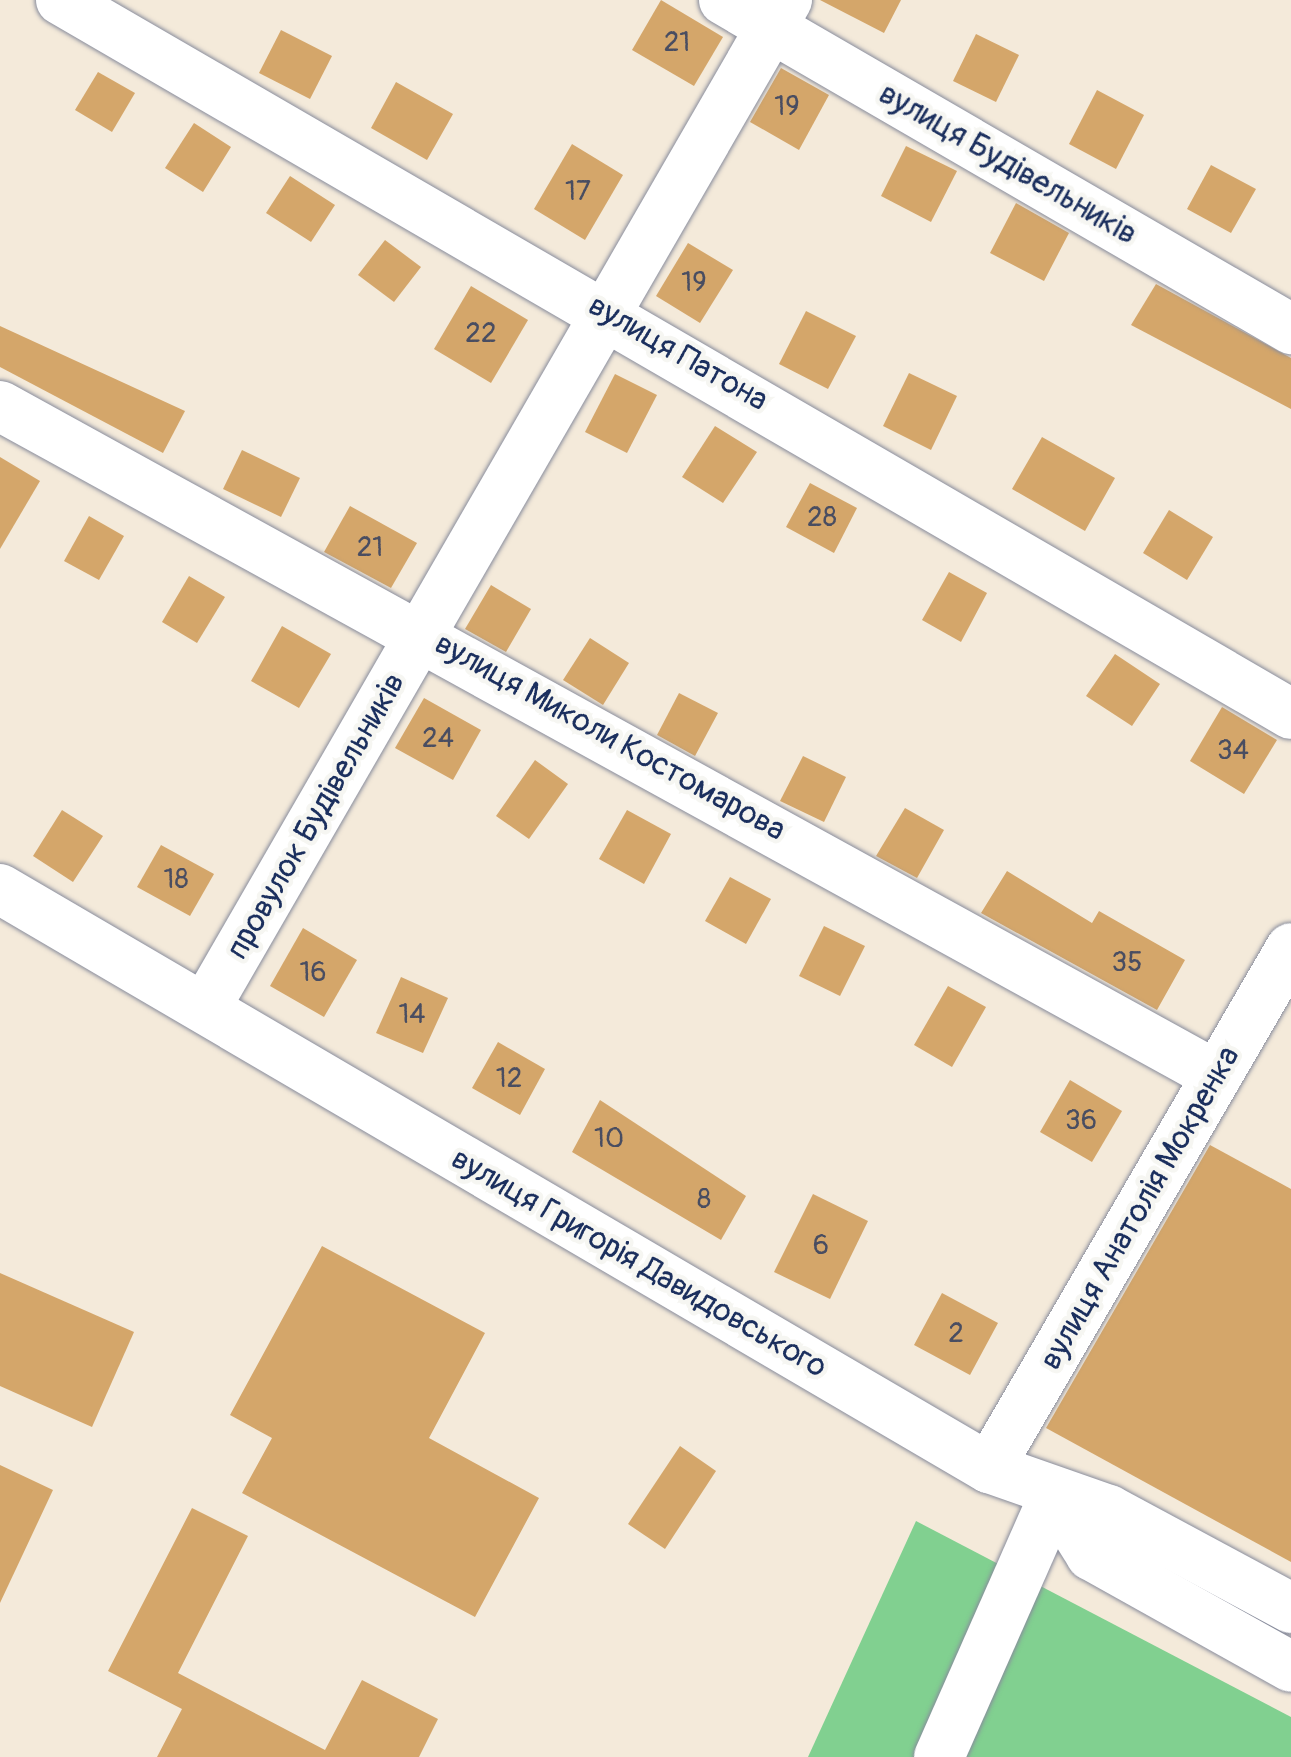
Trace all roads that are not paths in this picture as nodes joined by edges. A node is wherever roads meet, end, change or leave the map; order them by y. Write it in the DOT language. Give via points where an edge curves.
graph roads {
  1 [pos="61,0"];
  2 [pos="724,0"];
  3 [pos="780,14"];
  4 [pos="608,311"];
  5 [pos="1291,329"];
  6 [pos="0,406"];
  7 [pos="422,632"];
  8 [pos="1291,714"];
  9 [pos="0,889"];
  10 [pos="1291,948"];
  11 [pos="205,1008"];
  12 [pos="1216,1076"];
  13 [pos="989,1468"];
  14 [pos="1054,1496"];
  15 [pos="1291,1608"];
  16 [pos="1291,1667"];
  17 [pos="938,1757"];
  1 -- 4 [label="street, вулиця Патона"];
  2 -- 3 [label="street, вулиця Будівельників"];
  3 -- 4 [label="street, провулок Будівельників"];
  3 -- 5 [label="street, вулиця Будівельників"];
  4 -- 7 [label="street, провулок Будівельників"];
  4 -- 8 [label="street, вулиця Патона"];
  6 -- 7 [label="street, вулиця Миколи Костомарова"];
  7 -- 11 [label="street, провулок Будівельників"];
  7 -- 12 [label="street, вулиця Миколи Костомарова"];
  9 -- 11 [label="street, вулиця Григорія Давидовського"];
  10 -- 12 [label="street, вулиця Анатолія Мокренка"];
  11 -- 13 [label="street, вулиця Григорія Давидовського"];
  12 -- 13 [label="street, вулиця Анатолія Мокренка"];
  13 -- 14 [label="street, вулиця Григорія Давидовського"];
  14 -- 15 [label="street, вулиця Григорія Давидовського" via="1109,1510"];
  14 -- 16 [label="street" via="1091,1555"];
  14 -- 17 [label="street"];
}
